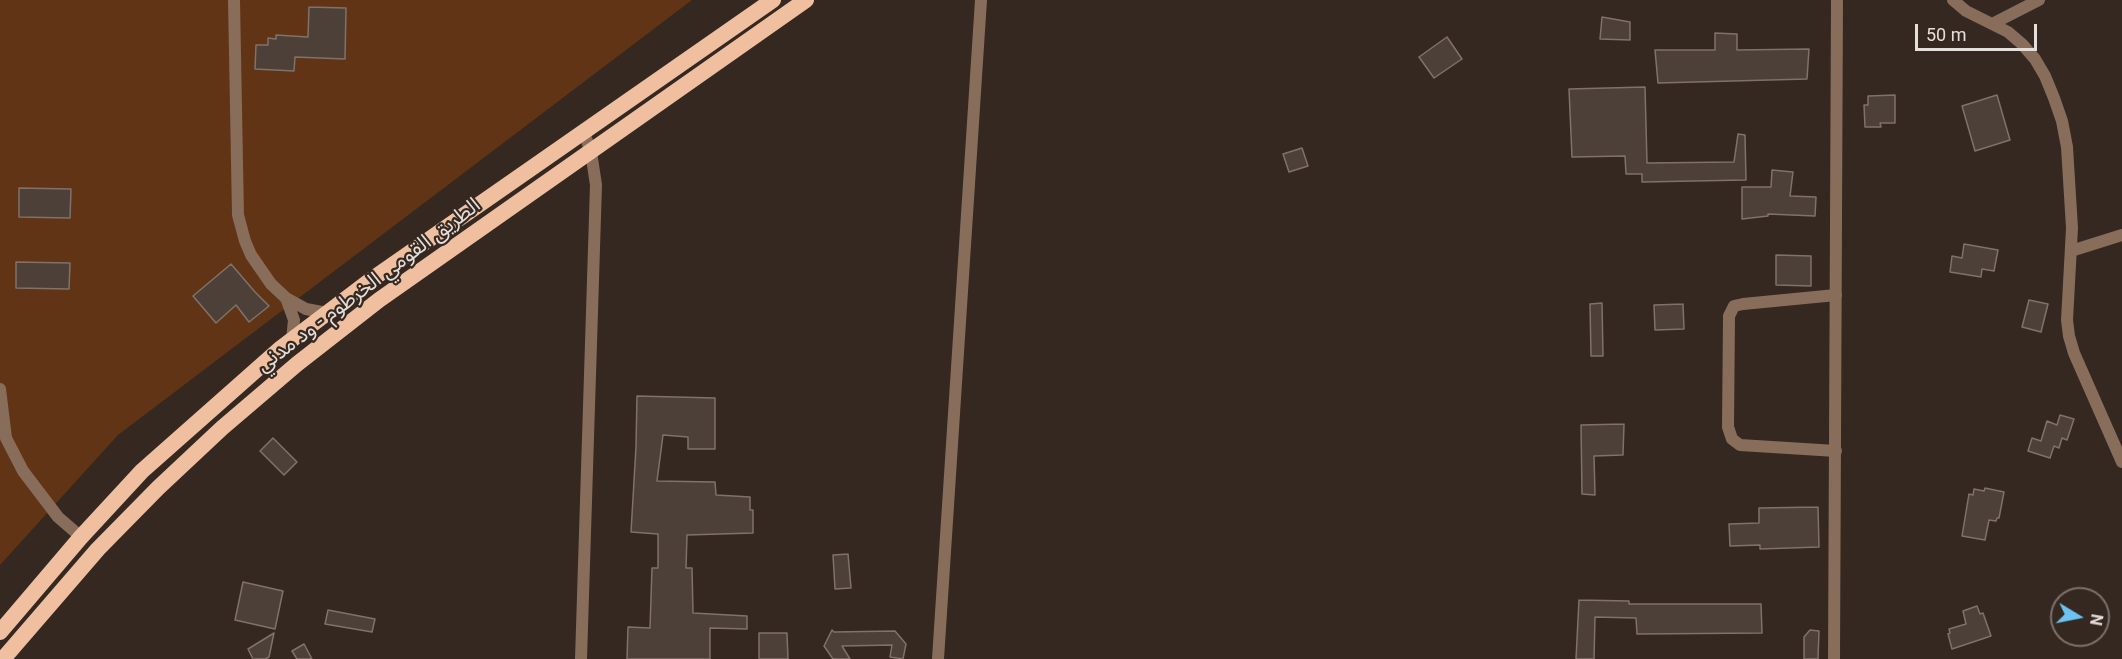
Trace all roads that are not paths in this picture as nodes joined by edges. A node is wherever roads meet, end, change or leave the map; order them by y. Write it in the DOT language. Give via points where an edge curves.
graph roads {
  1 [pos="234,0"];
  2 [pos="773,0"];
  3 [pos="806,0"];
  4 [pos="981,0"];
  5 [pos="1838,0"];
  6 [pos="1953,0"];
  7 [pos="2039,0"];
  8 [pos="1994,23"];
  9 [pos="584,133"];
  10 [pos="591,153"];
  11 [pos="2122,235"];
  12 [pos="2071,251"];
  13 [pos="1836,295"];
  14 [pos="286,298"];
  15 [pos="327,314"];
  16 [pos="292,340"];
  17 [pos="0,389"];
  18 [pos="1836,452"];
  19 [pos="2122,462"];
  20 [pos="81,537"];
  21 [pos="0,632"];
  22 [pos="3,659"];
  23 [pos="581,659"];
  24 [pos="938,659"];
  25 [pos="1834,659"];
  1 -- 14 [label="street" via="238,215 251,255"];
  2 -- 9 [label="highway, الطريق القومي الخرطوم - ود مدني"];
  3 -- 10 [label="highway, الطريق القومي الخرطوم - ود مدني"];
  4 -- 24 [label="street"];
  5 -- 13 [label="street"];
  6 -- 8 [label="street" via="1966,11"];
  7 -- 8 [label="street"];
  8 -- 12 [label="street" via="2035,59 2060,113 2067,147"];
  9 -- 10 [label="street"];
  9 -- 15 [label="highway, الطريق القومي الخرطوم - ود مدني" via="412,250"];
  10 -- 22 [label="highway, الطريق القومي الخرطوم - ود مدني" via="379,300 247,407 98,549"];
  10 -- 23 [label="street" via="596,185 595,248"];
  11 -- 12 [label="street"];
  12 -- 19 [label="street" via="2068,336"];
  13 -- 18 [label="street"];
  13 -- 18 [label="street" via="1734,306 1729,316 1728,427 1732,439 1740,446"];
  14 -- 15 [label="street"];
  14 -- 16 [label="street" via="294,320"];
  15 -- 16 [label="highway, الطريق القومي الخرطوم - ود مدني"];
  16 -- 20 [label="highway, الطريق القومي الخرطوم - ود مدني" via="142,471"];
  17 -- 20 [label="street" via="6,438 19,462 58,517"];
  18 -- 25 [label="street"];
  20 -- 21 [label="highway, الطريق القومي الخرطوم - ود مدني"];
}
